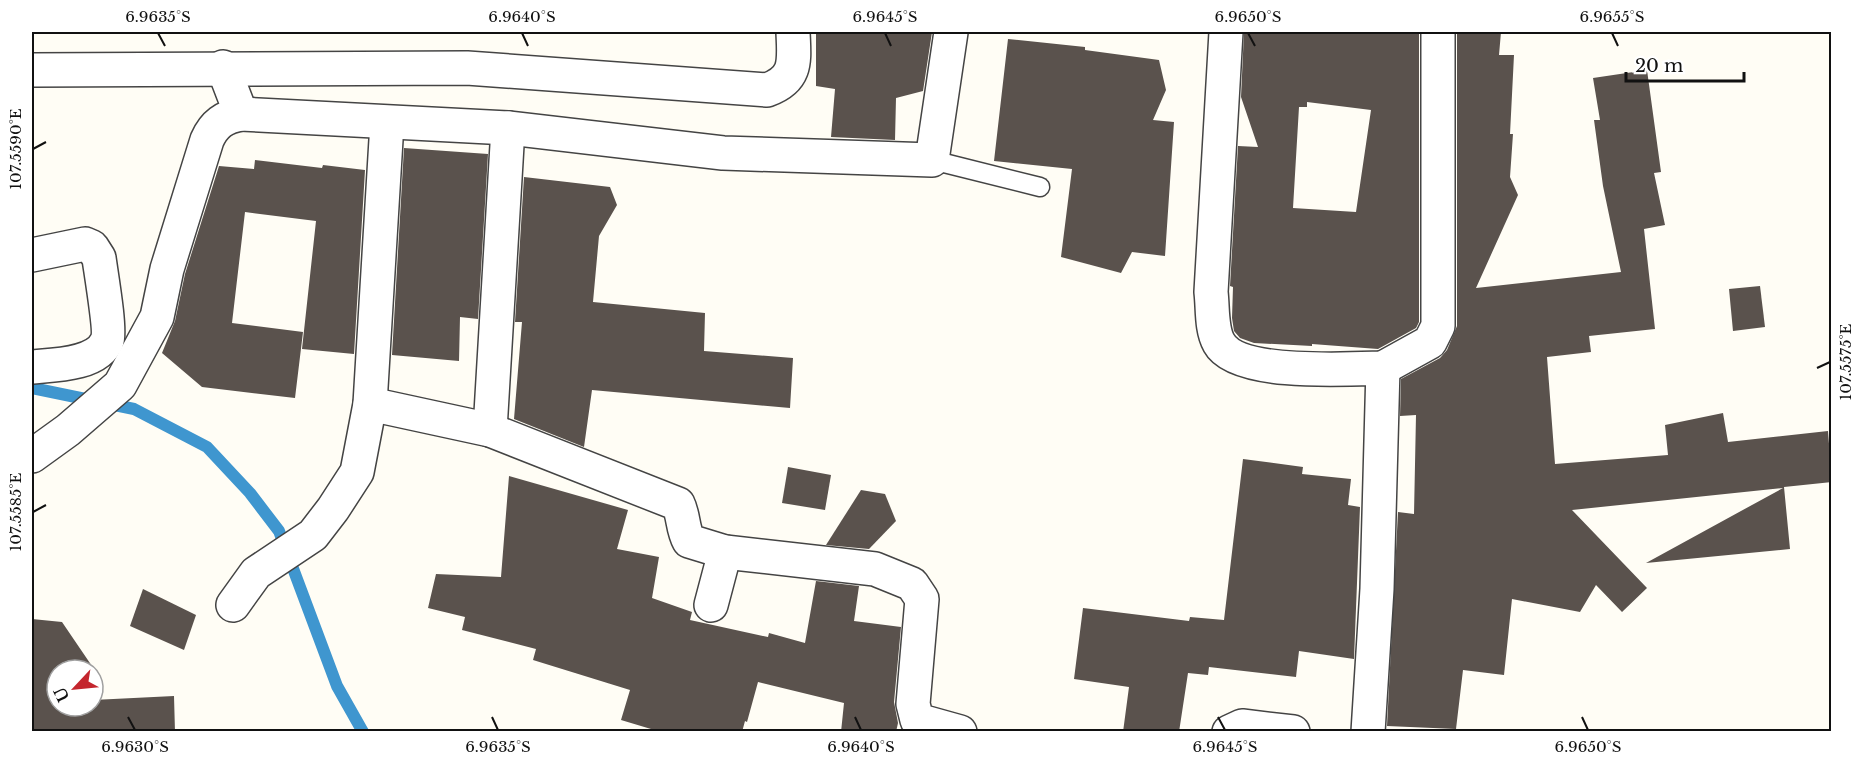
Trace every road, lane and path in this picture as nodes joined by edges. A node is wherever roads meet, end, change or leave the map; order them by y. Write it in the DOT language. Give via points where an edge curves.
graph roads {
  1 [pos="793,32"];
  2 [pos="951,32"];
  3 [pos="1226,32"];
  4 [pos="1438,32"];
  5 [pos="223,67"];
  6 [pos="32,70"];
  7 [pos="241,114"];
  8 [pos="387,123"];
  9 [pos="508,128"];
  10 [pos="933,160"];
  11 [pos="1040,187"];
  12 [pos="32,255"];
  13 [pos="32,367"];
  14 [pos="1383,369"];
  15 [pos="370,404"];
  16 [pos="490,430"];
  17 [pos="32,456"];
  18 [pos="725,552"];
  19 [pos="233,605"];
  20 [pos="711,605"];
  21 [pos="960,732"];
  22 [pos="1229,732"];
  23 [pos="1293,732"];
  24 [pos="1368,732"];
  1 -- 5 [label="street" via="794,59 788,78 767,90 467,68"];
  2 -- 10 [label="street"];
  3 -- 14 [label="street" via="1211,292 1219,344 1240,360 1274,367"];
  4 -- 14 [label="street" via="1438,326 1430,342"];
  5 -- 6 [label="street"];
  5 -- 7 [label="street"];
  7 -- 8 [label="street"];
  7 -- 17 [label="street" via="226,117 207,140 167,269 157,316 120,385"];
  8 -- 9 [label="street"];
  8 -- 15 [label="street"];
  9 -- 10 [label="street" via="723,153"];
  9 -- 16 [label="street"];
  10 -- 11 [label="lane"];
  12 -- 13 [label="street" via="85,244 93,247 99,258 108,339 101,351 67,365"];
  14 -- 24 [label="street" via="1377,589"];
  15 -- 16 [label="street"];
  15 -- 19 [label="street" via="357,472 333,509 313,535 256,573"];
  16 -- 18 [label="street" via="678,504 688,541"];
  18 -- 20 [label="street"];
  18 -- 21 [label="street" via="875,569 912,584 922,598 913,704 917,720"];
  22 -- 23 [label="street" via="1242,726"];
}
